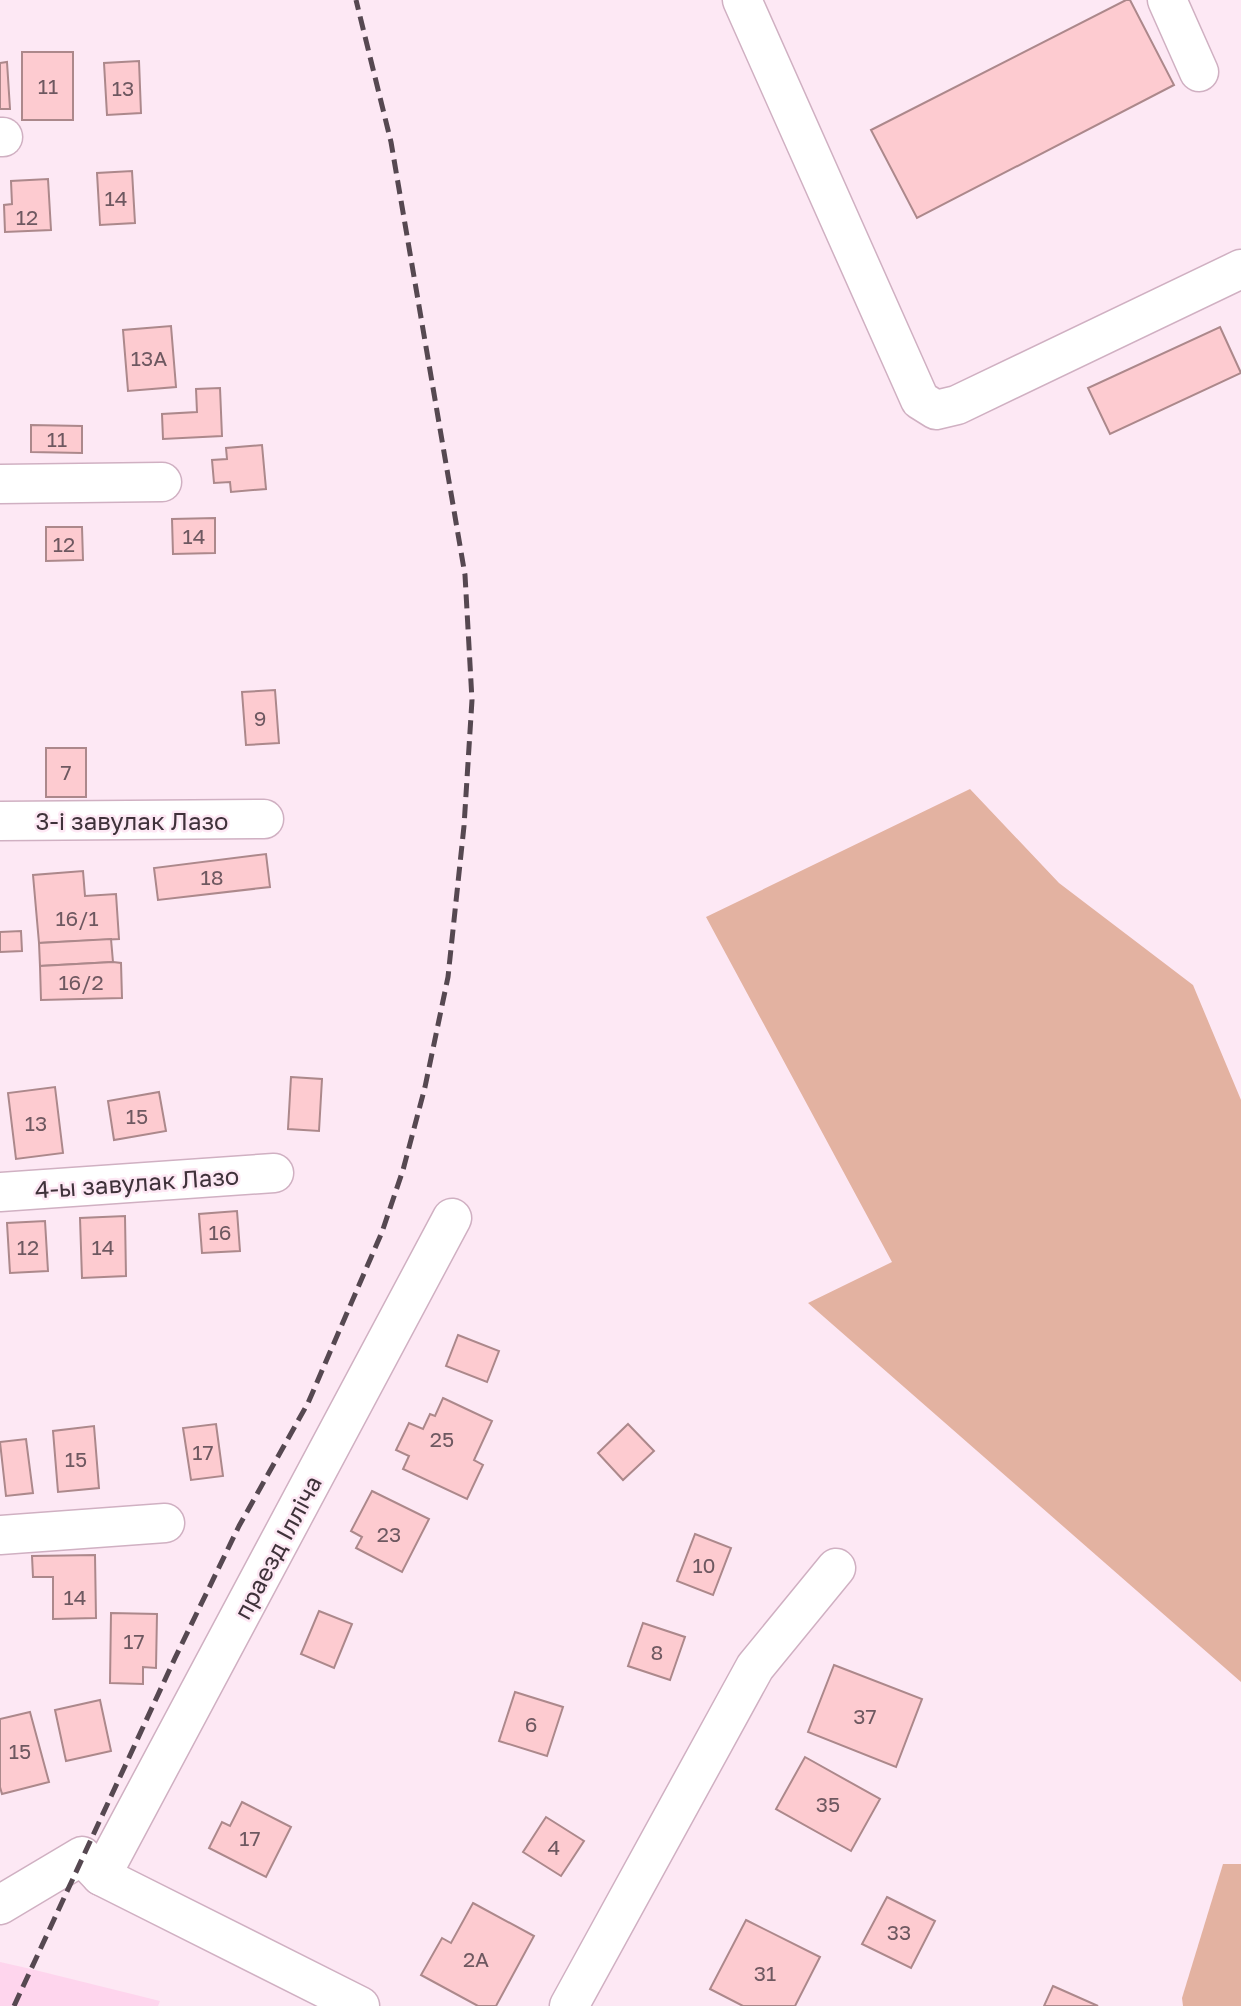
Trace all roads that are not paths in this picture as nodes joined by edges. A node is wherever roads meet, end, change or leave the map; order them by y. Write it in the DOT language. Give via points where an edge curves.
graph roads {
  1 [pos="742,0"];
  2 [pos="1167,0"];
  3 [pos="1199,72"];
  4 [pos="1241,269"];
  5 [pos="162,482"];
  6 [pos="0,484"];
  7 [pos="264,819"];
  8 [pos="0,821"];
  9 [pos="274,1173"];
  10 [pos="0,1192"];
  11 [pos="452,1218"];
  12 [pos="165,1523"];
  13 [pos="0,1535"];
  14 [pos="836,1568"];
  15 [pos="92,1866"];
  16 [pos="0,1905"];
  17 [pos="360,2006"];
  18 [pos="569,2006"];
  1 -- 4 [label="street" via="920,400 936,410 957,405"];
  2 -- 3 [label="street"];
  5 -- 6 [label="street"];
  7 -- 8 [label="street, 3-і завулак Лазо"];
  9 -- 10 [label="street, 4-ы завулак Лазо"];
  11 -- 15 [label="street, праезд Ілліча"];
  12 -- 13 [label="street"];
  14 -- 18 [label="street" via="755,1667"];
  15 -- 16 [label="street"];
  15 -- 17 [label="street"];
}
